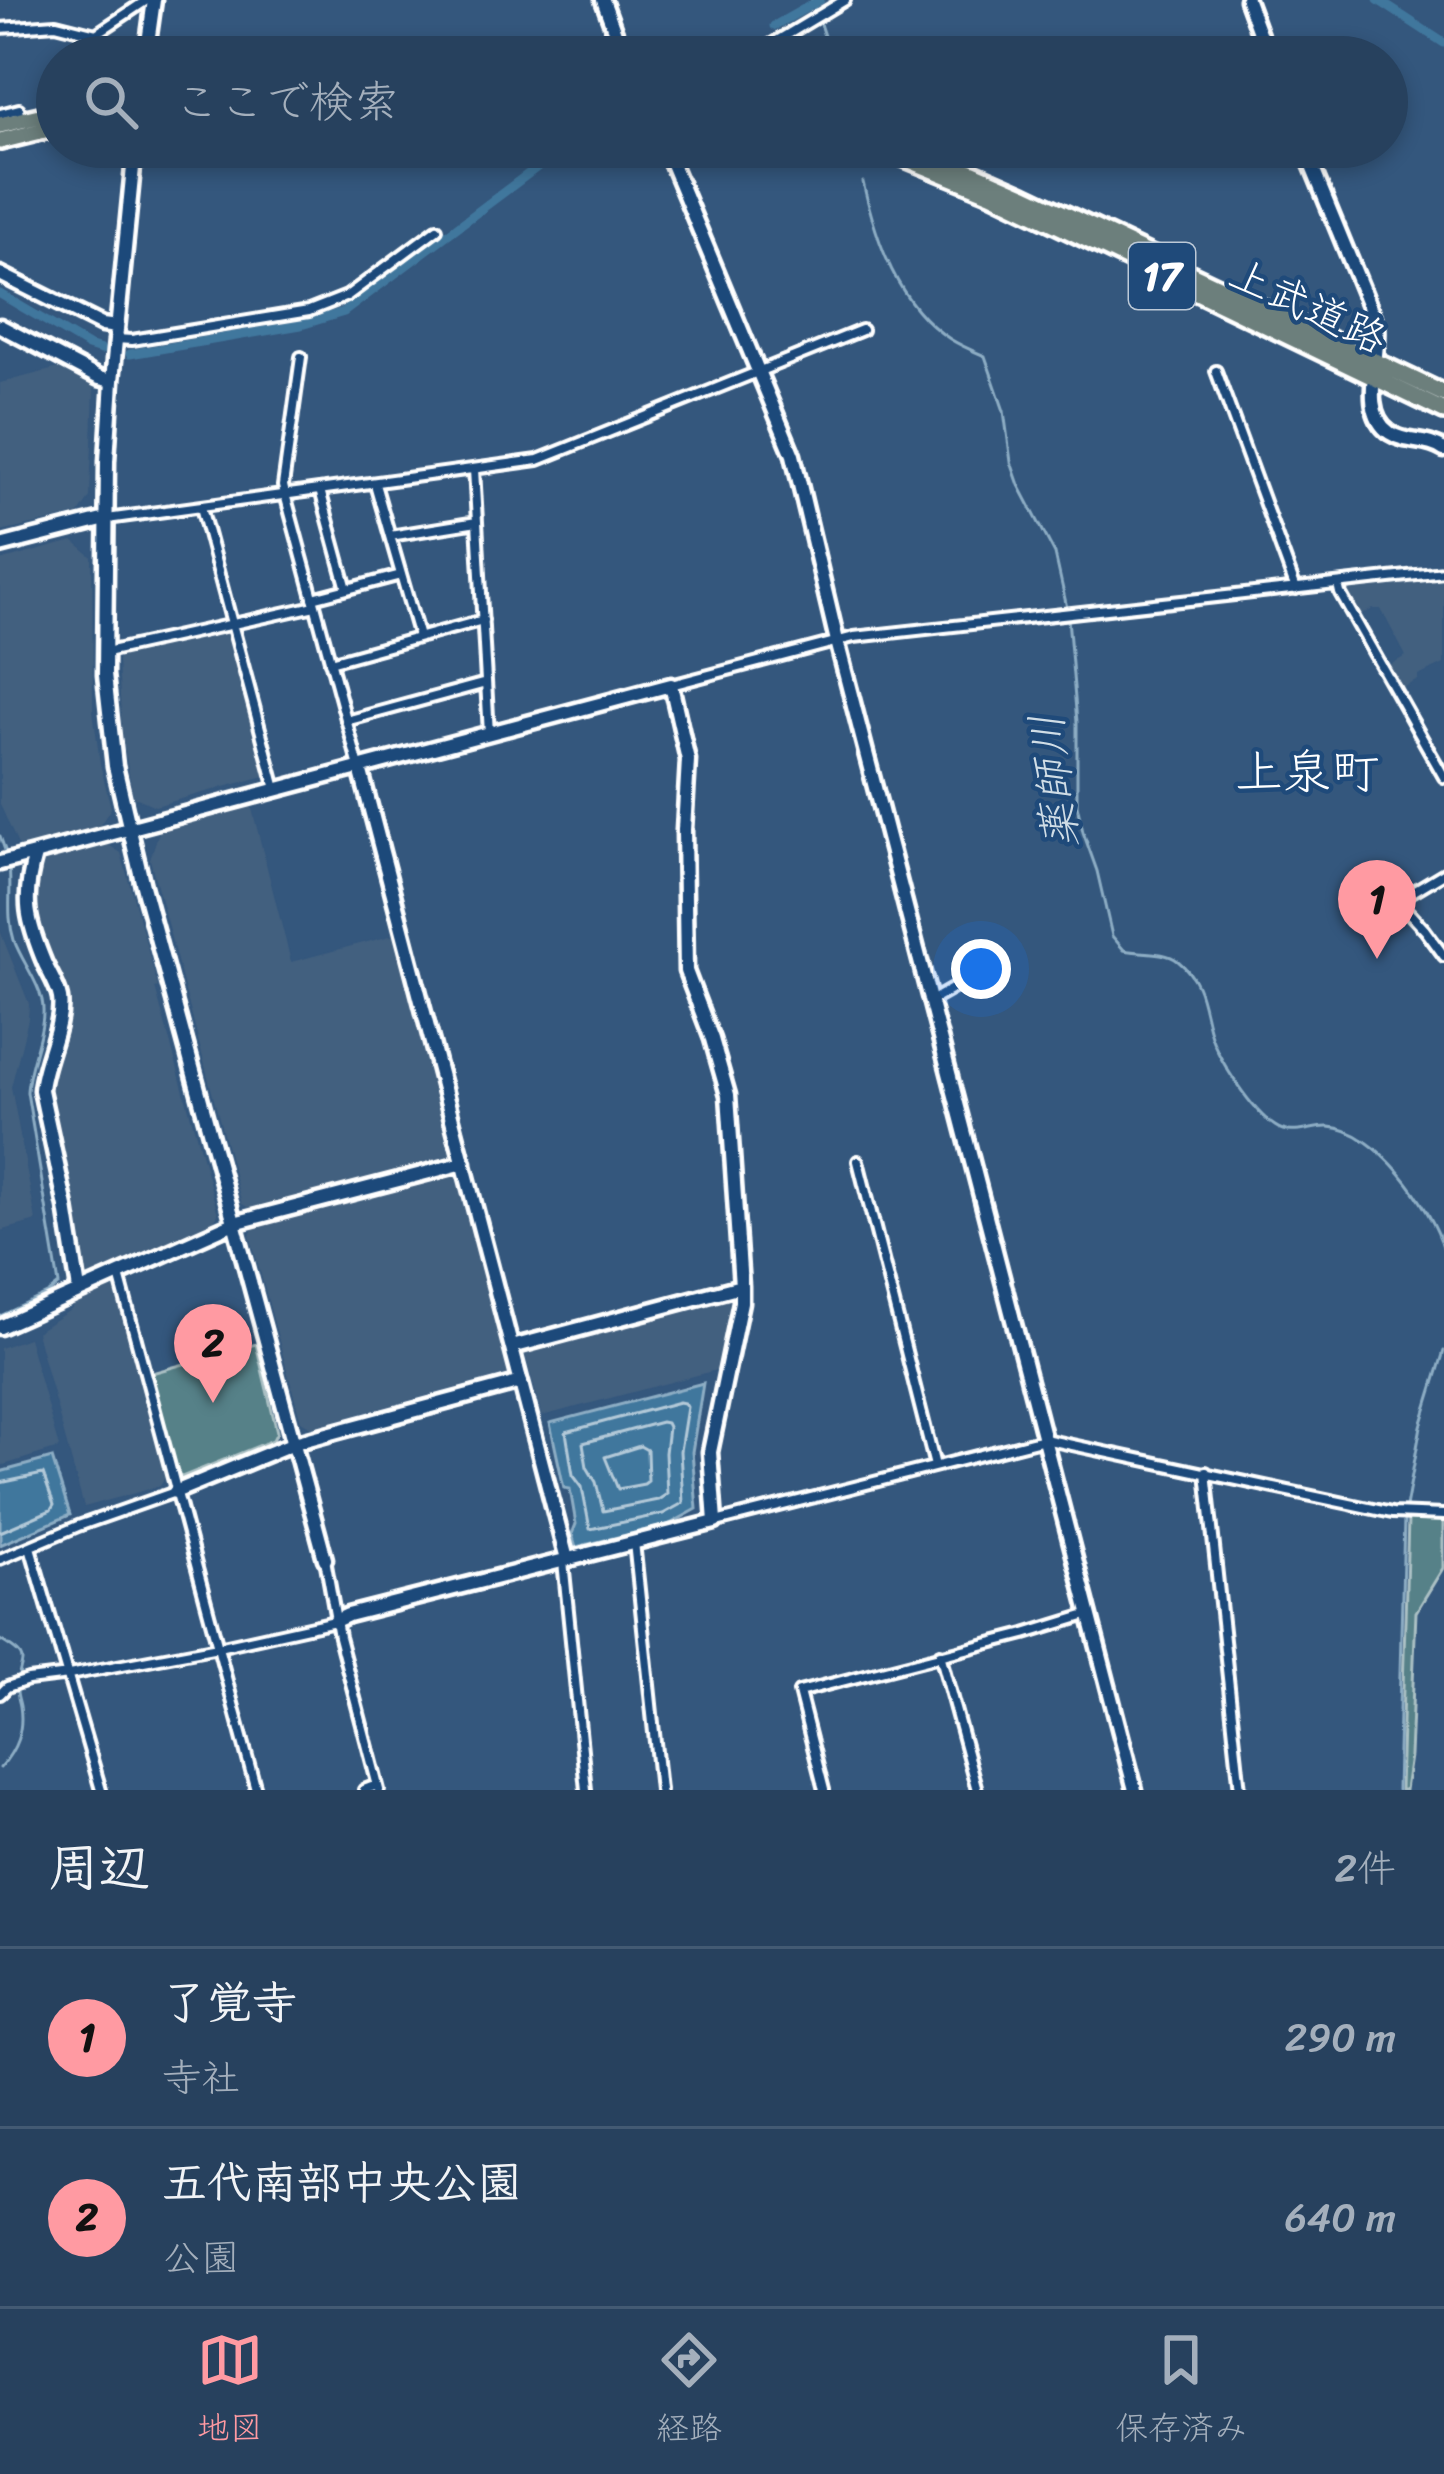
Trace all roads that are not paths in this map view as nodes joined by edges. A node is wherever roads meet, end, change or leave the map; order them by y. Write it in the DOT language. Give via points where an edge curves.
graph roads {
  1 [pos="150,0"];
  2 [pos="603,0"];
  3 [pos="845,0"];
  4 [pos="1247,0"];
  5 [pos="0,28"];
  6 [pos="147,36"];
  7 [pos="616,36"];
  8 [pos="784,36"];
  9 [pos="1260,36"];
  10 [pos="0,114"];
  11 [pos="36,117"];
  12 [pos="22,120"];
  13 [pos="0,125"];
  14 [pos="36,132"];
  15 [pos="0,141"];
  16 [pos="133,168"];
  17 [pos="674,168"];
  18 [pos="930,168"];
  19 [pos="962,168"];
  20 [pos="1313,168"];
  21 [pos="437,229"];
  22 [pos="0,274"];
  23 [pos="0,326"];
  24 [pos="862,330"];
  25 [pos="117,333"];
  26 [pos="301,357"];
  27 [pos="1376,369"];
  28 [pos="760,371"];
  29 [pos="1216,371"];
  30 [pos="112,381"];
  31 [pos="1444,394"];
  32 [pos="1444,411"];
  33 [pos="1444,450"];
  34 [pos="474,469"];
  35 [pos="375,484"];
  36 [pos="320,490"];
  37 [pos="285,494"];
  38 [pos="201,507"];
  39 [pos="106,519"];
  40 [pos="477,522"];
  41 [pos="390,536"];
  42 [pos="0,546"];
  43 [pos="1444,572"];
  44 [pos="401,575"];
  45 [pos="1338,584"];
  46 [pos="1296,589"];
  47 [pos="346,590"];
  48 [pos="314,602"];
  49 [pos="483,620"];
  50 [pos="232,624"];
  51 [pos="419,637"];
  52 [pos="837,641"];
  53 [pos="105,652"];
  54 [pos="330,662"];
  55 [pos="487,683"];
  56 [pos="671,685"];
  57 [pos="346,721"];
  58 [pos="490,734"];
  59 [pos="360,768"];
  60 [pos="1444,777"];
  61 [pos="276,791"];
  62 [pos="130,830"];
  63 [pos="34,855"];
  64 [pos="0,863"];
  65 [pos="1444,873"];
  66 [pos="1388,890"];
  67 [pos="1396,901"];
  68 [pos="1444,956"];
  69 [pos="982,972"];
  70 [pos="931,1001"];
  71 [pos="858,1161"];
  72 [pos="464,1163"];
  73 [pos="234,1222"];
  74 [pos="119,1274"];
  75 [pos="741,1286"];
  76 [pos="79,1290"];
  77 [pos="0,1327"];
  78 [pos="512,1347"];
  79 [pos="521,1382"];
  80 [pos="1043,1439"];
  81 [pos="294,1443"];
  82 [pos="935,1466"];
  83 [pos="1206,1472"];
  84 [pos="175,1492"];
  85 [pos="1444,1515"];
  86 [pos="715,1522"];
  87 [pos="634,1542"];
  88 [pos="30,1546"];
  89 [pos="0,1559"];
  90 [pos="326,1559"];
  91 [pos="565,1559"];
  92 [pos="1090,1614"];
  93 [pos="335,1621"];
  94 [pos="218,1647"];
  95 [pos="940,1654"];
  96 [pos="69,1675"];
  97 [pos="0,1694"];
  98 [pos="378,1787"];
  99 [pos="101,1790"];
  100 [pos="256,1790"];
  101 [pos="364,1790"];
  102 [pos="586,1790"];
  103 [pos="660,1790"];
  104 [pos="824,1790"];
  105 [pos="977,1790"];
  106 [pos="1136,1790"];
  107 [pos="1240,1790"];
  1 -- 5 [label="street" via="96,34 56,24"];
  1 -- 6 [label="street"];
  2 -- 7 [label="street"];
  3 -- 8 [label="street"];
  4 -- 9 [label="street"];
  10 -- 12 [label="street" via="19,109"];
  11 -- 12 [label="highway"];
  12 -- 13 [label="highway"];
  14 -- 15 [label="highway"];
  16 -- 25 [label="street"];
  17 -- 28 [label="street"];
  18 -- 27 [label="highway, 上武道路 / 17"];
  19 -- 27 [label="highway, 上武道路 / 17"];
  20 -- 27 [label="street" via="1377,325"];
  21 -- 25 [label="street" via="347,296 309,311 132,340"];
  22 -- 25 [label="street"];
  23 -- 30 [label="street"];
  24 -- 28 [label="street"];
  25 -- 30 [label="street"];
  26 -- 37 [label="street"];
  27 -- 31 [label="highway, 上武道路 / 17"];
  27 -- 32 [label="highway, 上武道路 / 17"];
  27 -- 33 [label="street" via="1372,404 1381,424"];
  28 -- 34 [label="street" via="538,460"];
  28 -- 52 [label="street" via="793,455"];
  29 -- 46 [label="street"];
  30 -- 39 [label="street"];
  34 -- 35 [label="street"];
  34 -- 40 [label="street"];
  35 -- 36 [label="street"];
  35 -- 41 [label="street"];
  36 -- 37 [label="street"];
  36 -- 47 [label="street"];
  37 -- 38 [label="street"];
  37 -- 48 [label="street"];
  38 -- 39 [label="street"];
  38 -- 50 [label="street"];
  39 -- 42 [label="street"];
  39 -- 53 [label="street"];
  40 -- 41 [label="street"];
  40 -- 49 [label="street"];
  41 -- 44 [label="street"];
  43 -- 45 [label="street"];
  44 -- 47 [label="street"];
  44 -- 51 [label="street"];
  45 -- 46 [label="street"];
  45 -- 60 [label="street"];
  46 -- 52 [label="street"];
  47 -- 48 [label="street"];
  48 -- 50 [label="street"];
  48 -- 54 [label="street"];
  49 -- 51 [label="street"];
  49 -- 55 [label="street"];
  50 -- 53 [label="street"];
  50 -- 61 [label="street"];
  51 -- 54 [label="street"];
  52 -- 56 [label="street"];
  52 -- 70 [label="street"];
  53 -- 62 [label="street"];
  54 -- 57 [label="street"];
  55 -- 57 [label="street"];
  55 -- 58 [label="street"];
  56 -- 58 [label="street"];
  56 -- 75 [label="street" via="688,760 686,971 728,1095"];
  57 -- 59 [label="street"];
  58 -- 59 [label="street"];
  59 -- 61 [label="street"];
  59 -- 72 [label="street"];
  61 -- 62 [label="street"];
  62 -- 63 [label="street"];
  62 -- 73 [label="street"];
  63 -- 64 [label="street"];
  63 -- 76 [label="street" via="26,890 32,929 60,998 41,1090"];
  65 -- 67 [label="street"];
  66 -- 67 [label="street"];
  67 -- 68 [label="street"];
  69 -- 70 [label="street"];
  70 -- 80 [label="street"];
  71 -- 82 [label="street"];
  72 -- 73 [label="street"];
  72 -- 78 [label="street"];
  73 -- 74 [label="street"];
  73 -- 81 [label="street"];
  74 -- 76 [label="street"];
  74 -- 84 [label="street"];
  75 -- 78 [label="street"];
  75 -- 86 [label="street" via="710,1452"];
  76 -- 77 [label="street"];
  78 -- 79 [label="street"];
  79 -- 81 [label="street"];
  79 -- 91 [label="street"];
  80 -- 82 [label="street"];
  80 -- 83 [label="street"];
  80 -- 92 [label="street"];
  81 -- 84 [label="street"];
  81 -- 90 [label="street"];
  82 -- 86 [label="street"];
  83 -- 85 [label="street" via="1392,1513"];
  83 -- 107 [label="street"];
  84 -- 88 [label="street"];
  84 -- 94 [label="street"];
  86 -- 87 [label="street"];
  87 -- 91 [label="street"];
  87 -- 103 [label="street"];
  88 -- 89 [label="street"];
  88 -- 96 [label="street"];
  90 -- 93 [label="street"];
  91 -- 93 [label="street"];
  91 -- 102 [label="street"];
  92 -- 95 [label="street"];
  92 -- 106 [label="street"];
  93 -- 94 [label="street"];
  93 -- 98 [label="street"];
  94 -- 96 [label="street"];
  94 -- 100 [label="street"];
  95 -- 104 [label="street" via="799,1691"];
  95 -- 105 [label="street"];
  96 -- 97 [label="street"];
  96 -- 99 [label="street"];
  98 -- 101 [label="street"];
}
